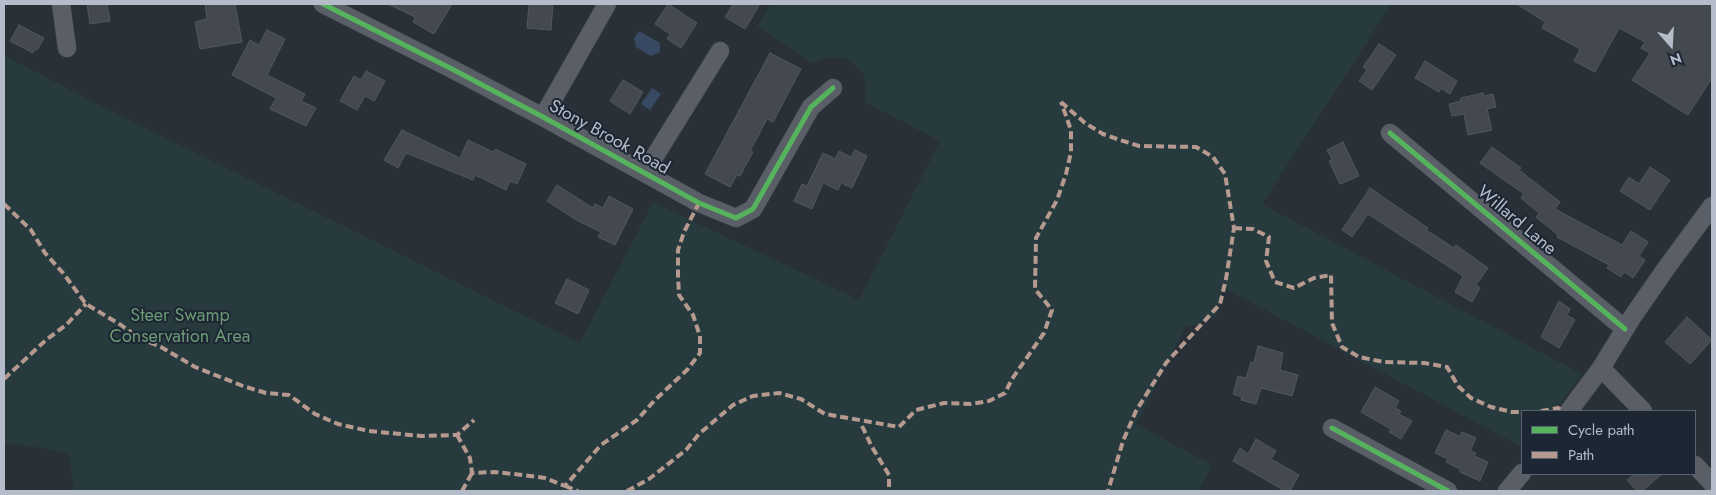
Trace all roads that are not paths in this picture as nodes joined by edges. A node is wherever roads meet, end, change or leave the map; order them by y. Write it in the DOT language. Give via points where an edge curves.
graph roads {
  1 [pos="60,4"];
  2 [pos="323,4"];
  3 [pos="607,4"];
  4 [pos="67,48"];
  5 [pos="720,51"];
  6 [pos="833,88"];
  7 [pos="543,117"];
  8 [pos="1390,133"];
  9 [pos="644,172"];
  10 [pos="1712,206"];
  11 [pos="1625,329"];
  12 [pos="1601,368"];
  13 [pos="1570,410"];
  14 [pos="1642,410"];
  15 [pos="1332,428"];
  16 [pos="1696,466"];
  17 [pos="1521,474"];
  18 [pos="1712,483"];
  19 [pos="1448,491"];
  20 [pos="1507,491"];
  1 -- 4 [label="street"];
  2 -- 7 [label="street, Stony Brook Road"];
  3 -- 7 [label="street"];
  5 -- 9 [label="street"];
  6 -- 9 [label="street, Stony Brook Road" via="811,108 753,209 736,218 699,204"];
  7 -- 9 [label="street, Stony Brook Road"];
  8 -- 11 [label="street, Willard Lane"];
  10 -- 11 [label="street"];
  11 -- 12 [label="street"];
  12 -- 13 [label="street"];
  12 -- 14 [label="street"];
  15 -- 19 [label="street"];
  16 -- 18 [label="street"];
  17 -- 20 [label="street"];
}
